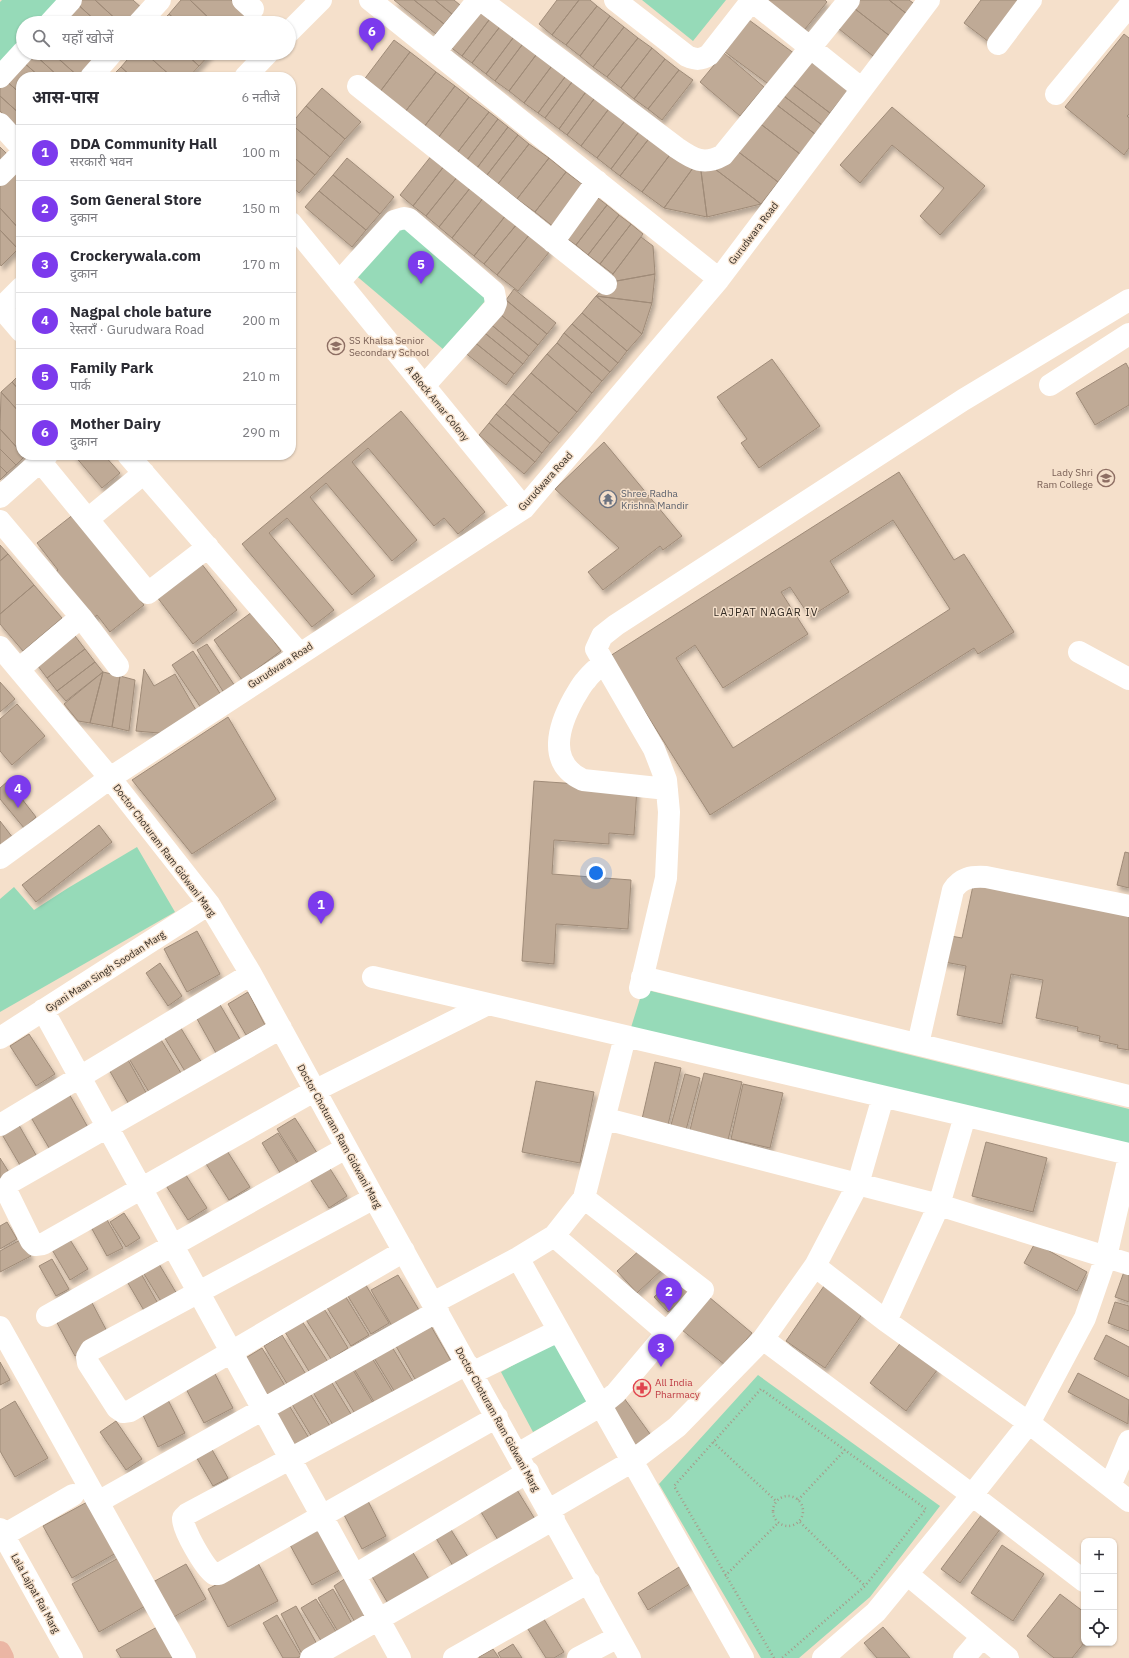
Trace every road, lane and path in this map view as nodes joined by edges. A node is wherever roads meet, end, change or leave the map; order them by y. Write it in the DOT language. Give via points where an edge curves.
graph roads {
  1 [pos="71,0"];
  2 [pos="160,0"];
  3 [pos="321,0"];
  4 [pos="372,0"];
  5 [pos="479,0"];
  6 [pos="615,0"];
  7 [pos="849,0"];
  8 [pos="929,0"];
  9 [pos="1032,0"];
  10 [pos="752,1"];
  11 [pos="1129,6"];
  12 [pos="56,16"];
  13 [pos="145,16"];
  14 [pos="296,25"];
  15 [pos="998,44"];
  16 [pos="811,49"];
  17 [pos="435,52"];
  18 [pos="16,60"];
  19 [pos="106,60"];
  20 [pos="261,60"];
  21 [pos="95,72"];
  22 [pos="250,72"];
  23 [pos="0,77"];
  24 [pos="358,86"];
  25 [pos="862,89"];
  26 [pos="1056,94"];
  27 [pos="0,124"];
  28 [pos="16,141"];
  29 [pos="16,159"];
  30 [pos="0,175"];
  31 [pos="597,181"];
  32 [pos="296,229"];
  33 [pos="553,242"];
  34 [pos="719,279"];
  35 [pos="339,282"];
  36 [pos="606,284"];
  37 [pos="16,293"];
  38 [pos="1129,300"];
  39 [pos="1,309"];
  40 [pos="16,326"];
  41 [pos="1129,334"];
  42 [pos="1050,385"];
  43 [pos="424,386"];
  44 [pos="41,460"];
  45 [pos="44,460"];
  46 [pos="132,460"];
  47 [pos="144,473"];
  48 [pos="0,497"];
  49 [pos="524,508"];
  50 [pos="88,519"];
  51 [pos="0,521"];
  52 [pos="208,547"];
  53 [pos="81,617"];
  54 [pos="0,647"];
  55 [pos="1079,652"];
  56 [pos="299,653"];
  57 [pos="604,663"];
  58 [pos="118,666"];
  59 [pos="18,669"];
  60 [pos="1129,679"];
  61 [pos="110,778"];
  62 [pos="667,789"];
  63 [pos="0,858"];
  64 [pos="209,904"];
  65 [pos="1129,906"];
  66 [pos="251,974"];
  67 [pos="373,977"];
  68 [pos="488,1004"];
  69 [pos="43,1010"];
  70 [pos="281,1028"];
  71 [pos="625,1037"];
  72 [pos="0,1038"];
  73 [pos="918,1044"];
  74 [pos="80,1077"];
  75 [pos="314,1091"];
  76 [pos="1129,1096"];
  77 [pos="883,1097"];
  78 [pos="965,1116"];
  79 [pos="606,1119"];
  80 [pos="0,1125"];
  81 [pos="108,1127"];
  82 [pos="346,1148"];
  83 [pos="1129,1154"];
  84 [pos="1129,1157"];
  85 [pos="858,1184"];
  86 [pos="142,1188"];
  87 [pos="374,1198"];
  88 [pos="584,1198"];
  89 [pos="939,1205"];
  90 [pos="554,1236"];
  91 [pos="173,1246"];
  92 [pos="404,1251"];
  93 [pos="1106,1257"];
  94 [pos="518,1258"];
  95 [pos="1129,1264"];
  96 [pos="815,1266"];
  97 [pos="199,1292"];
  98 [pos="435,1307"];
  99 [pos="47,1316"];
  100 [pos="886,1321"];
  101 [pos="0,1327"];
  102 [pos="558,1330"];
  103 [pos="667,1333"];
  104 [pos="762,1339"];
  105 [pos="232,1352"];
  106 [pos="470,1369"];
  107 [pos="600,1406"];
  108 [pos="263,1410"];
  109 [pos="497,1417"];
  110 [pos="1029,1423"];
  111 [pos="1129,1441"];
  112 [pos="713,1442"];
  113 [pos="845,1450"];
  114 [pos="290,1458"];
  115 [pos="632,1462"];
  116 [pos="523,1463"];
  117 [pos="1110,1486"];
  118 [pos="73,1495"];
  119 [pos="972,1495"];
  120 [pos="798,1500"];
  121 [pos="776,1501"];
  122 [pos="1129,1501"];
  123 [pos="98,1502"];
  124 [pos="551,1515"];
  125 [pos="322,1516"];
  126 [pos="800,1522"];
  127 [pos="778,1523"];
  128 [pos="2,1532"];
  129 [pos="907,1574"];
  130 [pos="355,1575"];
  131 [pos="725,1576"];
  132 [pos="1081,1579"];
  133 [pos="589,1582"];
  134 [pos="865,1586"];
  135 [pos="379,1619"];
  136 [pos="618,1637"];
  137 [pos="982,1638"];
  138 [pos="0,1652"];
  139 [pos="4,1658"];
  140 [pos="72,1658"];
  141 [pos="186,1658"];
  142 [pos="311,1658"];
  143 [pos="400,1658"];
  144 [pos="454,1658"];
  145 [pos="578,1658"];
  146 [pos="630,1658"];
  147 [pos="743,1658"];
  148 [pos="774,1658"];
  149 [pos="782,1658"];
  150 [pos="823,1658"];
  151 [pos="964,1658"];
  152 [pos="1008,1658"];
  1 -- 12 [label="street"];
  2 -- 13 [label="street"];
  3 -- 14 [label="street"];
  4 -- 17 [label="street"];
  5 -- 16 [label="street" via="677,148 690,157 703,161 714,160 723,155"];
  5 -- 17 [label="street"];
  6 -- 10 [label="street" via="687,56 702,60 709,55"];
  7 -- 16 [label="street"];
  8 -- 25 [label="street, Gurudwara Road"];
  9 -- 15 [label="street"];
  10 -- 16 [label="street"];
  11 -- 26 [label="street"];
  16 -- 25 [label="street"];
  17 -- 31 [label="street"];
  18 -- 23 [label="street"];
  19 -- 21 [label="street"];
  20 -- 22 [label="street"];
  24 -- 33 [label="street"];
  25 -- 34 [label="street, Gurudwara Road"];
  27 -- 28 [label="street"];
  29 -- 30 [label="street"];
  31 -- 33 [label="street"];
  31 -- 34 [label="street"];
  32 -- 35 [label="street, A Block Amar Colony"];
  33 -- 36 [label="street"];
  34 -- 49 [label="street, Gurudwara Road"];
  35 -- 43 [label="street, A Block Amar Colony"];
  35 -- 43 [label="street" via="394,222 404,218 409,219 494,292 494,308"];
  37 -- 39 [label="street"];
  38 -- 57 [label="street" via="963,400 616,625 602,636 596,648"];
  39 -- 40 [label="street"];
  41 -- 42 [label="street"];
  43 -- 49 [label="street, A Block Amar Colony"];
  44 -- 48 [label="street"];
  45 -- 50 [label="street"];
  46 -- 47 [label="street"];
  47 -- 50 [label="street"];
  47 -- 52 [label="street"];
  49 -- 56 [label="street, Gurudwara Road"];
  50 -- 52 [label="street" via="148,593"];
  51 -- 53 [label="street"];
  52 -- 56 [label="street"];
  53 -- 58 [label="street"];
  53 -- 59 [label="street"];
  54 -- 59 [label="street, Doctor Choturam Ram Gidwani Marg"];
  55 -- 60 [label="street"];
  56 -- 61 [label="street, Gurudwara Road"];
  57 -- 62 [label="street" via="654,749"];
  57 -- 62 [label="street" via="585,680 562,721 558,742 564,761 575,776 583,780"];
  59 -- 61 [label="street, Doctor Choturam Ram Gidwani Marg"];
  61 -- 63 [label="street, Gurudwara Road"];
  61 -- 64 [label="street, Doctor Choturam Ram Gidwani Marg"];
  62 -- 73 [label="street" via="669,812 666,878 641,983"];
  64 -- 66 [label="street, Doctor Choturam Ram Gidwani Marg"];
  64 -- 69 [label="street, Gyani Maan Singh Soodan Marg"];
  65 -- 73 [label="street" via="986,877 974,876 958,883 953,890"];
  66 -- 70 [label="street, Doctor Choturam Ram Gidwani Marg"];
  66 -- 74 [label="street"];
  67 -- 68 [label="street"];
  68 -- 71 [label="street"];
  68 -- 75 [label="street"];
  69 -- 72 [label="street, Gyani Maan Singh Soodan Marg"];
  69 -- 74 [label="street"];
  70 -- 75 [label="street, Doctor Choturam Ram Gidwani Marg"];
  70 -- 81 [label="street"];
  71 -- 77 [label="street"];
  71 -- 79 [label="street"];
  73 -- 76 [label="street"];
  74 -- 80 [label="street"];
  74 -- 81 [label="street"];
  75 -- 82 [label="street, Doctor Choturam Ram Gidwani Marg"];
  75 -- 86 [label="street"];
  77 -- 78 [label="street"];
  77 -- 85 [label="street"];
  78 -- 83 [label="street"];
  78 -- 89 [label="street"];
  79 -- 85 [label="street"];
  79 -- 88 [label="street"];
  81 -- 86 [label="street"];
  81 -- 86 [label="street" via="7,1186 8,1195 31,1241 43,1244"];
  82 -- 87 [label="street, Doctor Choturam Ram Gidwani Marg"];
  82 -- 91 [label="street"];
  84 -- 93 [label="street"];
  85 -- 89 [label="street"];
  85 -- 96 [label="street"];
  86 -- 91 [label="street"];
  87 -- 92 [label="street, Doctor Choturam Ram Gidwani Marg"];
  87 -- 97 [label="street"];
  88 -- 90 [label="street"];
  88 -- 103 [label="street" via="703,1290"];
  89 -- 93 [label="street"];
  89 -- 100 [label="street"];
  90 -- 94 [label="street"];
  90 -- 103 [label="street"];
  91 -- 97 [label="street"];
  91 -- 99 [label="street"];
  92 -- 98 [label="street, Doctor Choturam Ram Gidwani Marg"];
  92 -- 105 [label="street"];
  93 -- 95 [label="street"];
  93 -- 110 [label="street" via="1085,1318"];
  94 -- 98 [label="street"];
  94 -- 102 [label="street"];
  96 -- 100 [label="street"];
  96 -- 104 [label="street"];
  97 -- 105 [label="street"];
  97 -- 105 [label="street" via="91,1350 87,1357 88,1363 117,1408 123,1412 130,1412"];
  98 -- 106 [label="street, Doctor Choturam Ram Gidwani Marg"];
  98 -- 108 [label="street"];
  100 -- 110 [label="street"];
  101 -- 123 [label="street"];
  102 -- 106 [label="street"];
  102 -- 107 [label="street"];
  103 -- 107 [label="street" via="616,1393"];
  104 -- 115 [label="street" via="677,1427"];
  104 -- 119 [label="street"];
  105 -- 108 [label="street"];
  106 -- 109 [label="street, Doctor Choturam Ram Gidwani Marg"];
  106 -- 114 [label="street"];
  107 -- 115 [label="street"];
  107 -- 116 [label="street"];
  108 -- 114 [label="street"];
  108 -- 123 [label="street"];
  109 -- 116 [label="street, Doctor Choturam Ram Gidwani Marg"];
  109 -- 125 [label="street"];
  110 -- 117 [label="street"];
  110 -- 119 [label="street"];
  111 -- 117 [label="street"];
  112 -- 113 [label="path" via="761,1389"];
  112 -- 121 [label="path"];
  112 -- 131 [label="path" via="674,1486"];
  113 -- 120 [label="path"];
  113 -- 134 [label="path" via="926,1509"];
  114 -- 125 [label="street"];
  114 -- 125 [label="street" via="187,1514 183,1518 184,1528 207,1567 214,1574 219,1574"];
  115 -- 124 [label="street"];
  115 -- 147 [label="street"];
  116 -- 124 [label="street, Doctor Choturam Ram Gidwani Marg"];
  116 -- 130 [label="street"];
  117 -- 122 [label="street"];
  118 -- 128 [label="street"];
  119 -- 129 [label="street"];
  119 -- 132 [label="street"];
  120 -- 121 [label="path" via="786,1496"];
  120 -- 126 [label="path" via="803,1510"];
  121 -- 127 [label="path" via="773,1511"];
  123 -- 141 [label="street"];
  124 -- 133 [label="street, Doctor Choturam Ram Gidwani Marg"];
  124 -- 135 [label="street"];
  125 -- 130 [label="street"];
  126 -- 127 [label="path" via="789,1527"];
  126 -- 134 [label="path"];
  127 -- 131 [label="path"];
  128 -- 140 [label="street, Lala Lajpat Rai Marg"];
  129 -- 137 [label="street"];
  129 -- 150 [label="street" via="876,1612"];
  130 -- 135 [label="street"];
  131 -- 148 [label="path"];
  133 -- 136 [label="street, Doctor Choturam Ram Gidwani Marg"];
  133 -- 144 [label="street"];
  134 -- 149 [label="path"];
  135 -- 142 [label="street"];
  135 -- 143 [label="street"];
  136 -- 145 [label="street"];
  136 -- 146 [label="street, Doctor Choturam Ram Gidwani Marg"];
  137 -- 151 [label="street"];
  137 -- 152 [label="street"];
  138 -- 139 [label="main road"];
}
